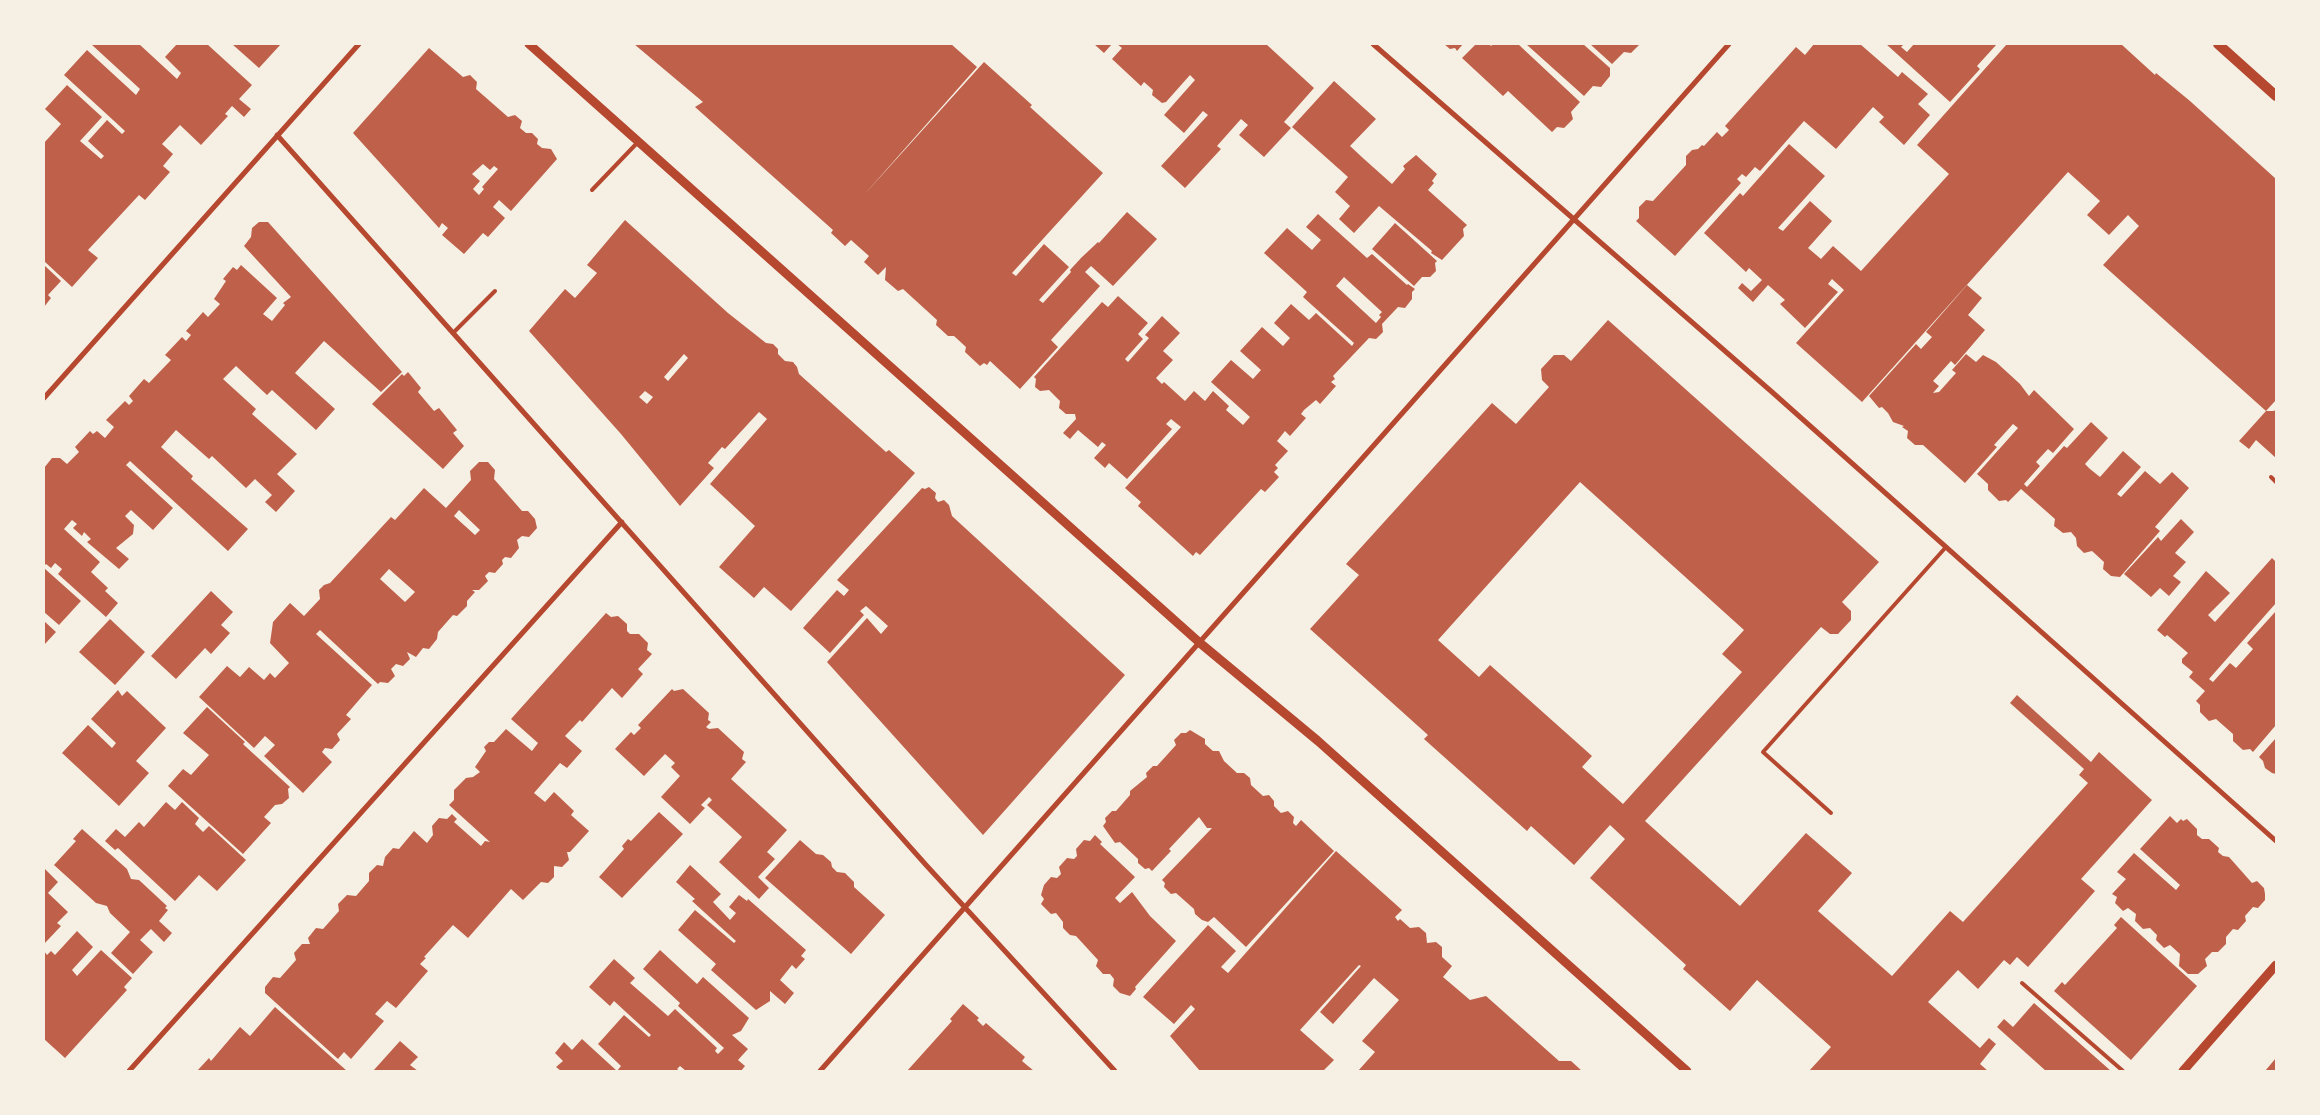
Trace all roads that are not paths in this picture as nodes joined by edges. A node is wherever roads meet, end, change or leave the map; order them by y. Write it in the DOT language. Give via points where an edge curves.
graph roads {
  1 [pos="359,44"];
  2 [pos="529,44"];
  3 [pos="1373,44"];
  4 [pos="1729,44"];
  5 [pos="2218,44"];
  6 [pos="2276,96"];
  7 [pos="277,135"];
  8 [pos="638,141"];
  9 [pos="592,190"];
  10 [pos="1575,219"];
  11 [pos="495,290"];
  12 [pos="453,333"];
  13 [pos="44,398"];
  14 [pos="2271,477"];
  15 [pos="2276,482"];
  16 [pos="622,522"];
  17 [pos="1946,548"];
  18 [pos="1200,643"];
  19 [pos="1831,813"];
  20 [pos="2276,841"];
  21 [pos="965,908"];
  22 [pos="2276,965"];
  23 [pos="2022,983"];
  24 [pos="129,1071"];
  25 [pos="820,1071"];
  26 [pos="1115,1071"];
  27 [pos="1687,1071"];
  28 [pos="2123,1071"];
  29 [pos="2183,1071"];
  1 -- 7 [label="street"];
  2 -- 8 [label="street"];
  3 -- 10 [label="street"];
  4 -- 10 [label="street"];
  5 -- 6 [label="main road"];
  7 -- 12 [label="street"];
  7 -- 13 [label="street"];
  8 -- 9 [label="lane"];
  8 -- 18 [label="street"];
  10 -- 17 [label="street"];
  10 -- 18 [label="street"];
  11 -- 12 [label="lane"];
  12 -- 16 [label="street"];
  14 -- 15 [label="lane"];
  16 -- 21 [label="street"];
  16 -- 24 [label="street"];
  17 -- 19 [label="lane" via="1763,752"];
  17 -- 20 [label="street"];
  18 -- 21 [label="street"];
  18 -- 27 [label="street" via="1318,741"];
  21 -- 25 [label="street"];
  21 -- 26 [label="street"];
  22 -- 29 [label="street"];
  23 -- 28 [label="lane"];
}
